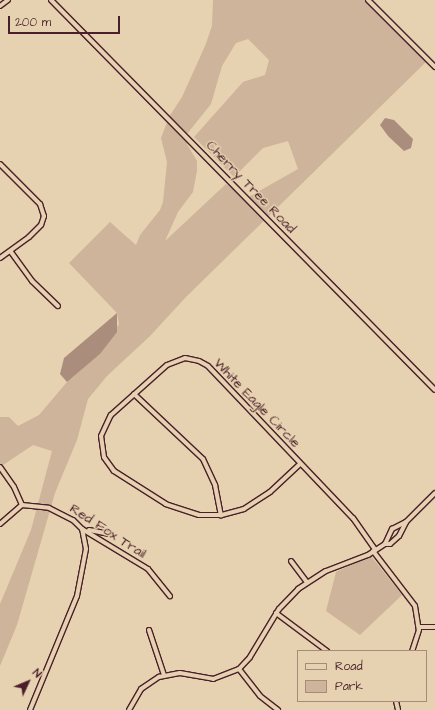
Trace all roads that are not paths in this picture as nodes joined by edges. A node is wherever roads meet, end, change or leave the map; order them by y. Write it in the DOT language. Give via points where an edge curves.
graph roads {
  1 [pos="8,0"];
  2 [pos="51,0"];
  3 [pos="368,0"];
  4 [pos="0,6"];
  5 [pos="435,67"];
  6 [pos="0,165"];
  7 [pos="11,252"];
  8 [pos="0,258"];
  9 [pos="58,306"];
  10 [pos="435,390"];
  11 [pos="134,394"];
  12 [pos="300,464"];
  13 [pos="0,468"];
  14 [pos="435,493"];
  15 [pos="22,505"];
  16 [pos="221,515"];
  17 [pos="406,522"];
  18 [pos="0,524"];
  19 [pos="82,529"];
  20 [pos="392,529"];
  21 [pos="110,534"];
  22 [pos="399,536"];
  23 [pos="385,544"];
  24 [pos="374,551"];
  25 [pos="291,561"];
  26 [pos="307,582"];
  27 [pos="170,596"];
  28 [pos="276,613"];
  29 [pos="419,627"];
  30 [pos="435,627"];
  31 [pos="149,630"];
  32 [pos="326,650"];
  33 [pos="412,650"];
  34 [pos="239,669"];
  35 [pos="164,675"];
  36 [pos="275,709"];
  37 [pos="30,710"];
  38 [pos="128,710"];
  1 -- 4 [label="street"];
  2 -- 10 [label="street, Cherry Tree Road"];
  3 -- 5 [label="street"];
  6 -- 7 [label="street" via="40,204 43,213 40,225"];
  7 -- 8 [label="street"];
  7 -- 9 [label="street" via="32,281"];
  11 -- 12 [label="street, White Eagle Circle" via="172,361 185,358 199,361 208,366"];
  11 -- 16 [label="street" via="203,459 215,485"];
  11 -- 16 [label="street, White Eagle Circle" via="104,425 101,444 108,464 117,473 174,508 199,515"];
  12 -- 16 [label="street, White Eagle Circle" via="261,499 244,509"];
  12 -- 24 [label="street, White Eagle Circle" via="353,518"];
  13 -- 15 [label="street" via="14,487"];
  14 -- 17 [label="street"];
  15 -- 18 [label="street"];
  15 -- 19 [label="street, Red Fox Trail" via="39,506 55,511 73,520"];
  17 -- 20 [label="street"];
  17 -- 22 [label="street"];
  19 -- 21 [label="street"];
  19 -- 27 [label="street, Red Fox Trail" via="148,569"];
  19 -- 37 [label="street" via="86,549 77,596"];
  20 -- 22 [label="street"];
  20 -- 23 [label="street"];
  22 -- 23 [label="street" via="390,544"];
  23 -- 24 [label="street"];
  24 -- 26 [label="street"];
  24 -- 29 [label="street, White Eagle Circle" via="385,569 412,601"];
  25 -- 26 [label="street"];
  26 -- 28 [label="street" via="291,595"];
  28 -- 32 [label="street"];
  28 -- 34 [label="street" via="250,657"];
  29 -- 30 [label="street"];
  29 -- 33 [label="street"];
  31 -- 35 [label="street"];
  34 -- 35 [label="street" via="213,678"];
  34 -- 36 [label="street" via="254,689"];
  35 -- 38 [label="street" via="141,689"];
}
